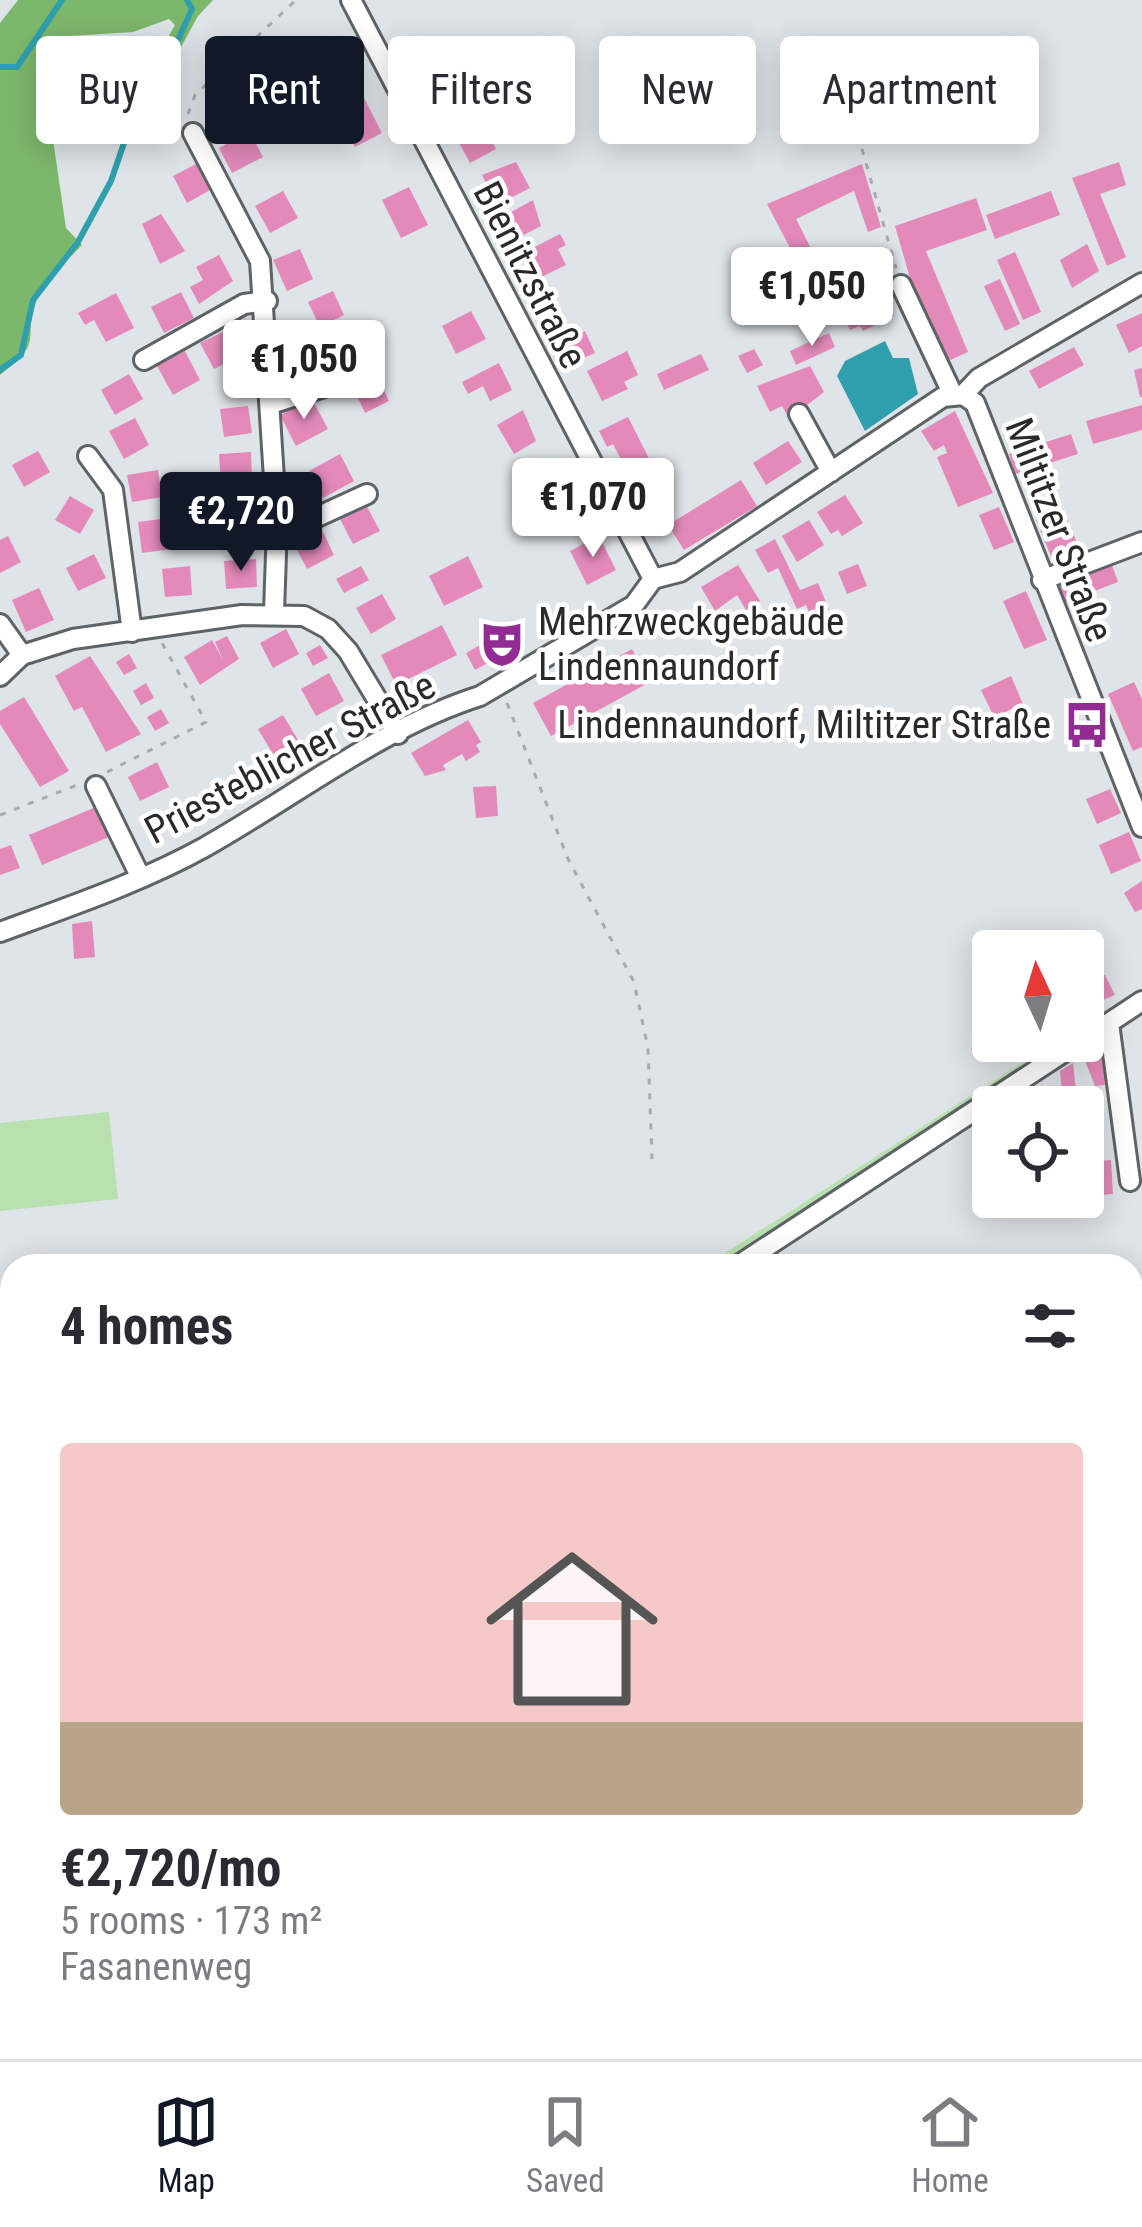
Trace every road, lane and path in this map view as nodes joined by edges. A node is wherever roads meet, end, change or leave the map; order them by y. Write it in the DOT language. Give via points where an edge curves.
graph roads {
  1 [pos="296,0"];
  2 [pos="350,0"];
  3 [pos="193,133"];
  4 [pos="862,148"];
  5 [pos="1142,283"];
  6 [pos="901,285"];
  7 [pos="266,301"];
  8 [pos="144,360"];
  9 [pos="330,385"];
  10 [pos="958,395"];
  11 [pos="271,404"];
  12 [pos="799,414"];
  13 [pos="88,456"];
  14 [pos="831,472"];
  15 [pos="367,494"];
  16 [pos="277,525"];
  17 [pos="1142,542"];
  18 [pos="653,579"];
  19 [pos="1042,580"];
  20 [pos="274,612"];
  21 [pos="0,624"];
  22 [pos="155,630"];
  23 [pos="132,632"];
  24 [pos="22,655"];
  25 [pos="0,676"];
  26 [pos="499,684"];
  27 [pos="398,734"];
  28 [pos="96,786"];
  29 [pos="0,815"];
  30 [pos="1142,827"];
  31 [pos="140,876"];
  32 [pos="0,932"];
  33 [pos="1142,1001"];
  34 [pos="1109,1023"];
  35 [pos="1104,1026"];
  36 [pos="1048,1062"];
  37 [pos="652,1159"];
  38 [pos="1130,1180"];
  39 [pos="755,1254"];
  1 -- 3 [label="path" via="195,95 188,111"];
  2 -- 18 [label="street, Bienitzstraße"];
  3 -- 7 [label="street" via="224,214 260,261"];
  4 -- 6 [label="path"];
  5 -- 10 [label="street, Priesteblicher Straße"];
  6 -- 10 [label="street, Miltitzer Straße"];
  7 -- 8 [label="street" via="244,304"];
  7 -- 11 [label="street"];
  9 -- 11 [label="street"];
  10 -- 14 [label="street, Priesteblicher Straße"];
  10 -- 19 [label="street, Miltitzer Straße" via="975,404"];
  11 -- 16 [label="street"];
  12 -- 14 [label="street"];
  13 -- 23 [label="street" via="113,490"];
  14 -- 18 [label="street, Priesteblicher Straße" via="680,572"];
  15 -- 16 [label="street"];
  16 -- 20 [label="street"];
  17 -- 19 [label="street"];
  18 -- 26 [label="street, Priesteblicher Straße" via="634,605"];
  19 -- 30 [label="street, Miltitzer Straße"];
  20 -- 22 [label="street"];
  20 -- 27 [label="street" via="328,629"];
  21 -- 24 [label="street"];
  22 -- 23 [label="street"];
  22 -- 29 [label="path" via="206,722"];
  23 -- 24 [label="street"];
  24 -- 25 [label="street"];
  26 -- 27 [label="street, Priesteblicher Straße"];
  26 -- 37 [label="path" via="568,859 634,982 648,1048"];
  27 -- 31 [label="street, Priesteblicher Straße" via="200,850"];
  28 -- 31 [label="street"];
  31 -- 32 [label="street, Priesteblicher Straße"];
  33 -- 34 [label="street"];
  34 -- 35 [label="street"];
  34 -- 38 [label="street"];
  36 -- 39 [label="street"];
}
